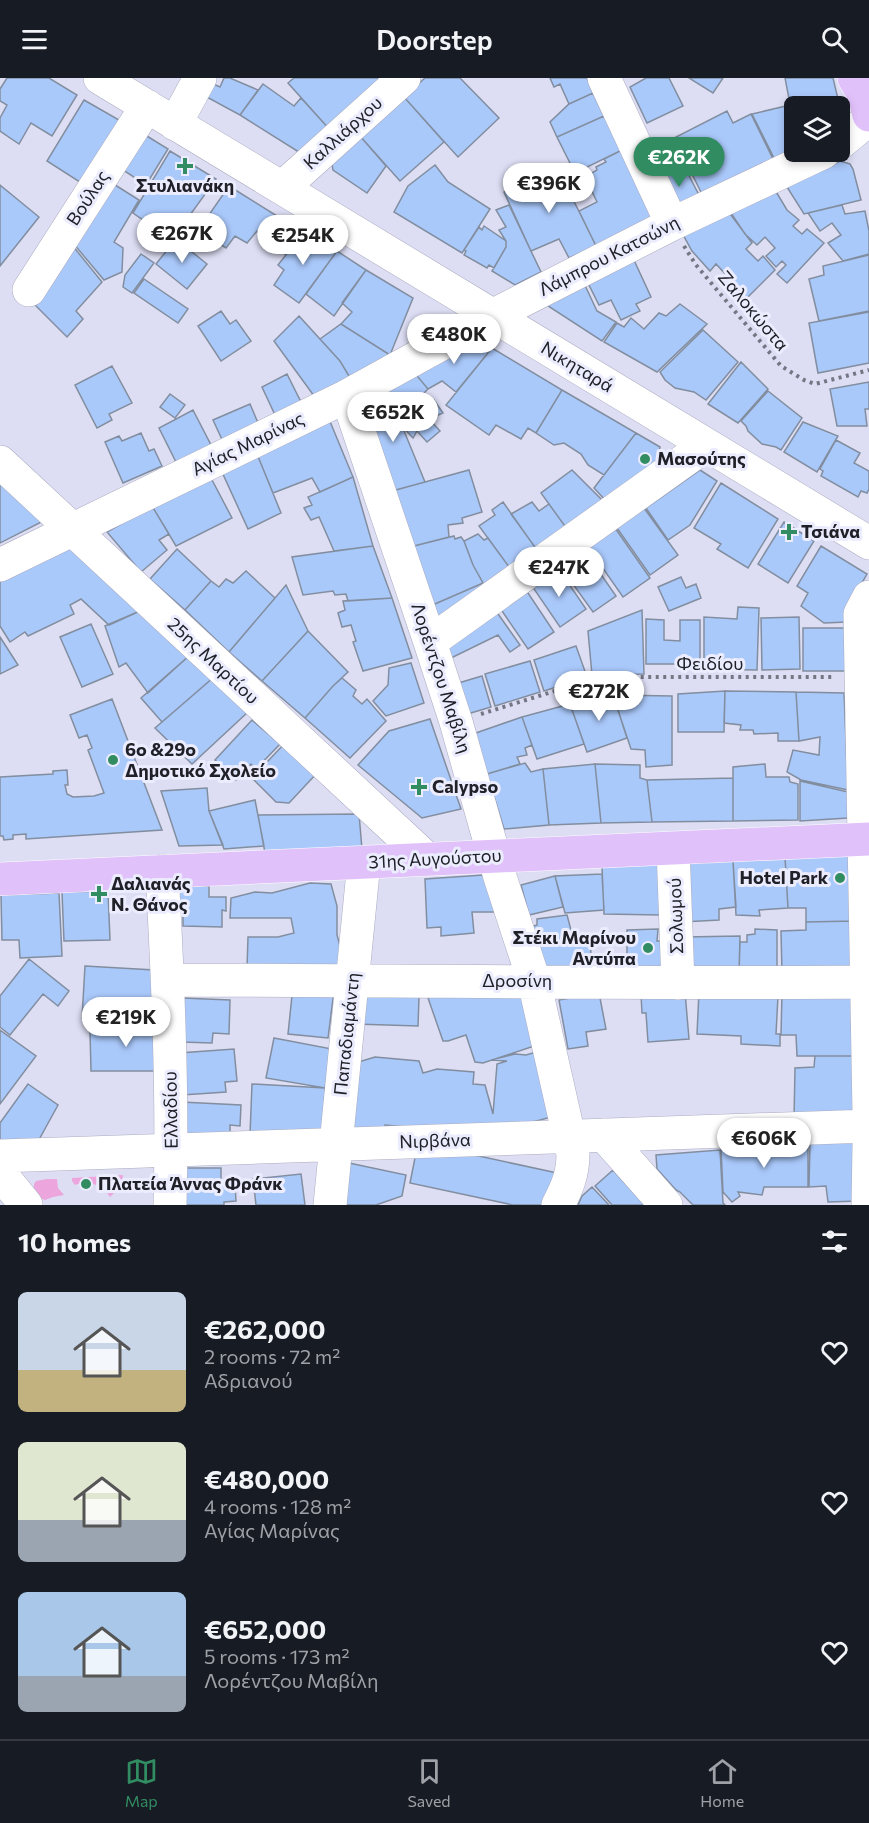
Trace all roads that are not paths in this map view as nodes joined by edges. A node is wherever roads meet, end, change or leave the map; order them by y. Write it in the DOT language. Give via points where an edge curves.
graph roads {
  1 [pos="100,78"];
  2 [pos="201,78"];
  3 [pos="404,78"];
  4 [pos="604,78"];
  5 [pos="865,97"];
  6 [pos="147,106"];
  7 [pos="175,124"];
  8 [pos="850,125"];
  9 [pos="803,162"];
  10 [pos="282,188"];
  11 [pos="672,224"];
  12 [pos="29,290"];
  13 [pos="492,316"];
  14 [pos="347,396"];
  15 [pos="706,445"];
  16 [pos="0,462"];
  17 [pos="72,530"];
  18 [pos="869,543"];
  19 [pos="0,565"];
  20 [pos="869,597"];
  21 [pos="430,642"];
  22 [pos="866,839"];
  23 [pos="673,848"];
  24 [pos="494,856"];
  25 [pos="427,860"];
  26 [pos="364,862"];
  27 [pos="162,872"];
  28 [pos="0,879"];
  29 [pos="168,980"];
  30 [pos="353,980"];
  31 [pos="534,981"];
  32 [pos="866,982"];
  33 [pos="678,983"];
  34 [pos="869,1113"];
  35 [pos="869,1126"];
  36 [pos="604,1136"];
  37 [pos="568,1137"];
  38 [pos="336,1145"];
  39 [pos="869,1146"];
  40 [pos="172,1150"];
  41 [pos="0,1156"];
  42 [pos="0,1173"];
  43 [pos="26,1205"];
  44 [pos="170,1205"];
  45 [pos="330,1205"];
  46 [pos="558,1205"];
  47 [pos="666,1205"];
  48 [pos="868,1205"];
  1 -- 6 [label="street, Νικηταρά"];
  2 -- 7 [label="street"];
  3 -- 10 [label="street, Καλλιάρχου"];
  4 -- 11 [label="street"];
  5 -- 8 [label="street"];
  6 -- 7 [label="street, Νικηταρά"];
  6 -- 12 [label="street, Βούλας"];
  7 -- 10 [label="street, Νικηταρά"];
  9 -- 11 [label="street, Λάμπρου Κατσώνη"];
  10 -- 13 [label="street, Νικηταρά"];
  11 -- 13 [label="street, Λάμπρου Κατσώνη"];
  13 -- 14 [label="street, Αγίας Μαρίνας"];
  13 -- 15 [label="street, Νικηταρά"];
  14 -- 17 [label="street, Αγίας Μαρίνας"];
  14 -- 21 [label="street, Λορέντζου Μαβίλη"];
  15 -- 18 [label="street, Νικηταρά"];
  15 -- 21 [label="street"];
  16 -- 17 [label="street, 25ης Μαρτίου"];
  17 -- 19 [label="street, Αγίας Μαρίνας"];
  17 -- 25 [label="street, 25ης Μαρτίου"];
  20 -- 22 [label="street" via="860,614"];
  21 -- 24 [label="street, Λορέντζου Μαβίλη"];
  22 -- 23 [label="main road, 31ης Αυγούστου"];
  22 -- 32 [label="street"];
  23 -- 24 [label="main road, 31ης Αυγούστου"];
  23 -- 33 [label="street, Σολωμού"];
  24 -- 25 [label="main road, 31ης Αυγούστου"];
  24 -- 31 [label="street, Λορέντζου Μαβίλη"];
  25 -- 26 [label="main road, 31ης Αυγούστου"];
  26 -- 27 [label="main road, 31ης Αυγούστου"];
  26 -- 30 [label="street, Παπαδιαμάντη"];
  27 -- 28 [label="main road, 31ης Αυγούστου"];
  27 -- 29 [label="street, Ελλαδίου"];
  29 -- 30 [label="street, Δροσίνη"];
  29 -- 40 [label="street, Ελλαδίου"];
  30 -- 31 [label="street, Δροσίνη"];
  30 -- 38 [label="street, Παπαδιαμάντη"];
  31 -- 33 [label="street, Δροσίνη"];
  31 -- 37 [label="street, Λορέντζου Μαβίλη"];
  32 -- 33 [label="street, Δροσίνη"];
  32 -- 34 [label="street"];
  35 -- 36 [label="street, Νιρβάνα"];
  36 -- 37 [label="street, Νιρβάνα"];
  36 -- 47 [label="street"];
  37 -- 38 [label="street, Νιρβάνα"];
  37 -- 46 [label="street, Λορέντζου Μαβίλη" via="573,1167"];
  38 -- 40 [label="street, Νιρβάνα"];
  38 -- 45 [label="street, Παπαδιαμάντη"];
  39 -- 48 [label="street"];
  40 -- 41 [label="street, Νιρβάνα"];
  40 -- 44 [label="street, Ελλαδίου"];
  42 -- 43 [label="street"];
}
